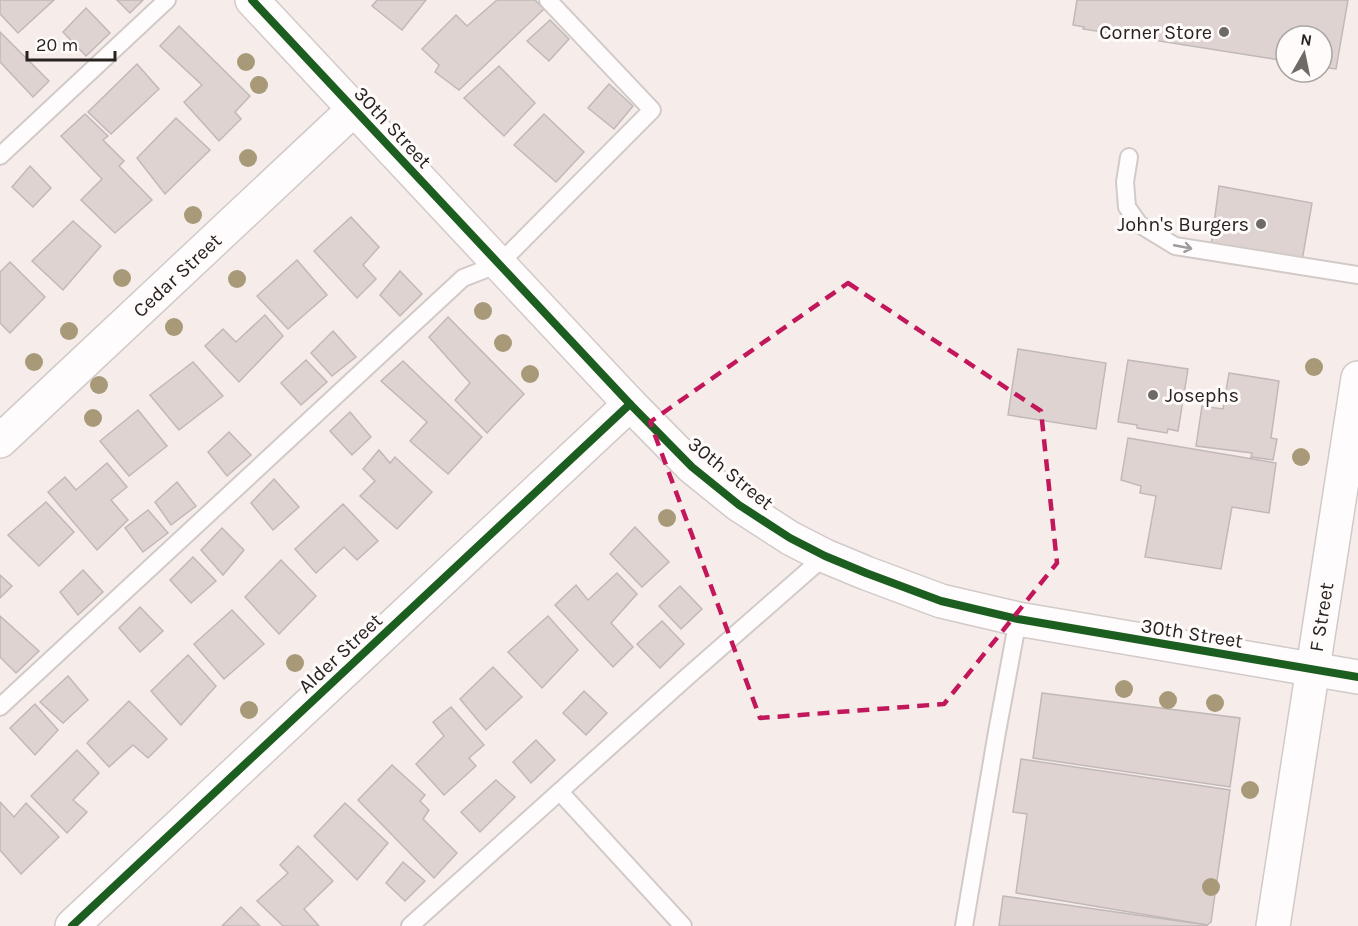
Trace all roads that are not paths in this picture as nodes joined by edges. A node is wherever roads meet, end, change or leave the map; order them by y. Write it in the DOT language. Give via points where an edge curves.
graph roads {
  1 [pos="167,0"];
  2 [pos="252,0"];
  3 [pos="548,0"];
  4 [pos="354,109"];
  5 [pos="0,156"];
  6 [pos="1129,157"];
  7 [pos="499,264"];
  8 [pos="1358,275"];
  9 [pos="1358,378"];
  10 [pos="630,404"];
  11 [pos="0,441"];
  12 [pos="825,556"];
  13 [pos="1018,619"];
  14 [pos="1312,670"];
  15 [pos="1358,677"];
  16 [pos="0,707"];
  17 [pos="560,792"];
  18 [pos="72,926"];
  19 [pos="410,926"];
  20 [pos="683,926"];
  21 [pos="964,926"];
  22 [pos="1274,926"];
  1 -- 5 [label="lane"];
  2 -- 4 [label="street, 30th Street"];
  3 -- 7 [label="lane" via="652,110"];
  4 -- 7 [label="street, 30th Street"];
  4 -- 11 [label="street, Cedar Street"];
  6 -- 8 [label="lane, one-way" via="1127,207 1140,224 1175,246"];
  7 -- 10 [label="street, 30th Street"];
  7 -- 16 [label="lane" via="463,278"];
  9 -- 14 [label="street, F Street"];
  10 -- 12 [label="street, 30th Street" via="692,467 740,506"];
  10 -- 18 [label="street, Alder Street"];
  12 -- 13 [label="street, 30th Street" via="941,601"];
  12 -- 17 [label="lane"];
  13 -- 14 [label="street, 30th Street"];
  13 -- 21 [label="lane"];
  14 -- 15 [label="street, 30th Street"];
  14 -- 22 [label="street, F Street"];
  17 -- 19 [label="lane"];
  17 -- 20 [label="lane"];
}
